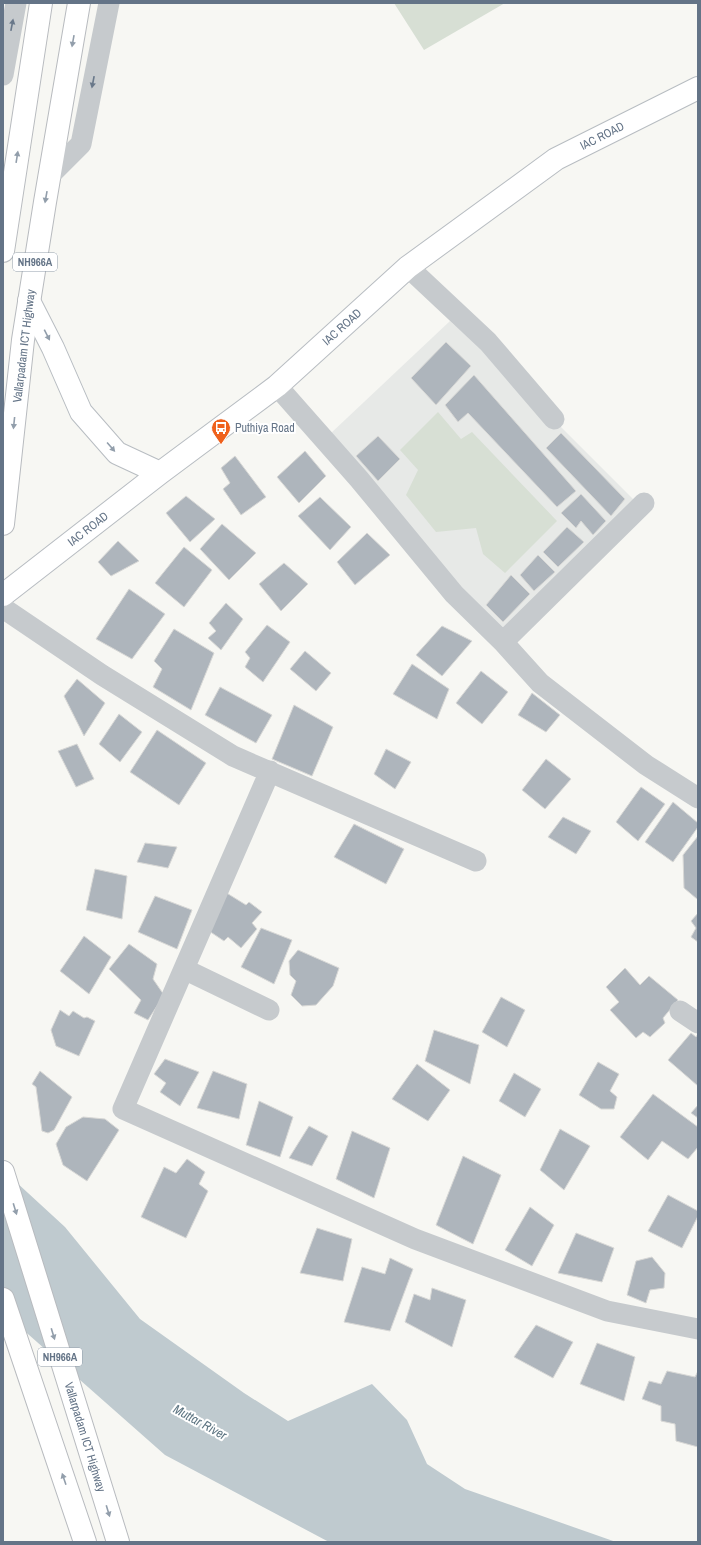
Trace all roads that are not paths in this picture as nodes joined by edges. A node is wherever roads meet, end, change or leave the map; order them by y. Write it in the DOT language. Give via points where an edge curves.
graph roads {
  1 [pos="16,3"];
  2 [pos="41,3"];
  3 [pos="79,3"];
  4 [pos="109,3"];
  5 [pos="3,75"];
  6 [pos="698,88"];
  7 [pos="49,176"];
  8 [pos="3,251"];
  9 [pos="408,267"];
  10 [pos="29,301"];
  11 [pos="277,386"];
  12 [pos="554,419"];
  13 [pos="160,473"];
  14 [pos="644,503"];
  15 [pos="3,524"];
  16 [pos="3,595"];
  17 [pos="3,608"];
  18 [pos="503,642"];
  19 [pos="270,771"];
  20 [pos="698,798"];
  21 [pos="476,861"];
  22 [pos="184,969"];
  23 [pos="269,1010"];
  24 [pos="680,1011"];
  25 [pos="698,1023"];
  26 [pos="3,1172"];
  27 [pos="3,1299"];
  28 [pos="698,1329"];
  29 [pos="85,1542"];
  30 [pos="118,1542"];
  5 -- 1 [label="street, one-way"];
  8 -- 2 [label="main road, NH966A, one-way"];
  3 -- 7 [label="main road, Vallarpadam ICT Highway / NH966A, one-way"];
  4 -- 7 [label="street, one-way" via="81,144"];
  6 -- 9 [label="main road, IAC ROAD" via="556,159"];
  7 -- 10 [label="main road, Vallarpadam ICT Highway / NH966A, one-way"];
  9 -- 11 [label="main road, IAC ROAD"];
  9 -- 12 [label="street" via="488,342"];
  10 -- 13 [label="main road, one-way" via="54,348 81,412 117,453"];
  10 -- 15 [label="main road, Vallarpadam ICT Highway / NH966A, one-way"];
  11 -- 13 [label="main road, IAC ROAD"];
  11 -- 18 [label="street" via="359,479 454,594"];
  13 -- 16 [label="main road, IAC ROAD"];
  14 -- 18 [label="street"];
  17 -- 19 [label="street" via="102,675 233,756"];
  18 -- 20 [label="street" via="540,683 646,765"];
  19 -- 21 [label="street"];
  19 -- 22 [label="street"];
  22 -- 23 [label="street"];
  22 -- 28 [label="street" via="123,1109 422,1242 607,1311"];
  24 -- 25 [label="street"];
  26 -- 30 [label="main road, Vallarpadam ICT Highway / NH966A, one-way"];
  29 -- 27 [label="main road, NH966A, one-way"];
}
